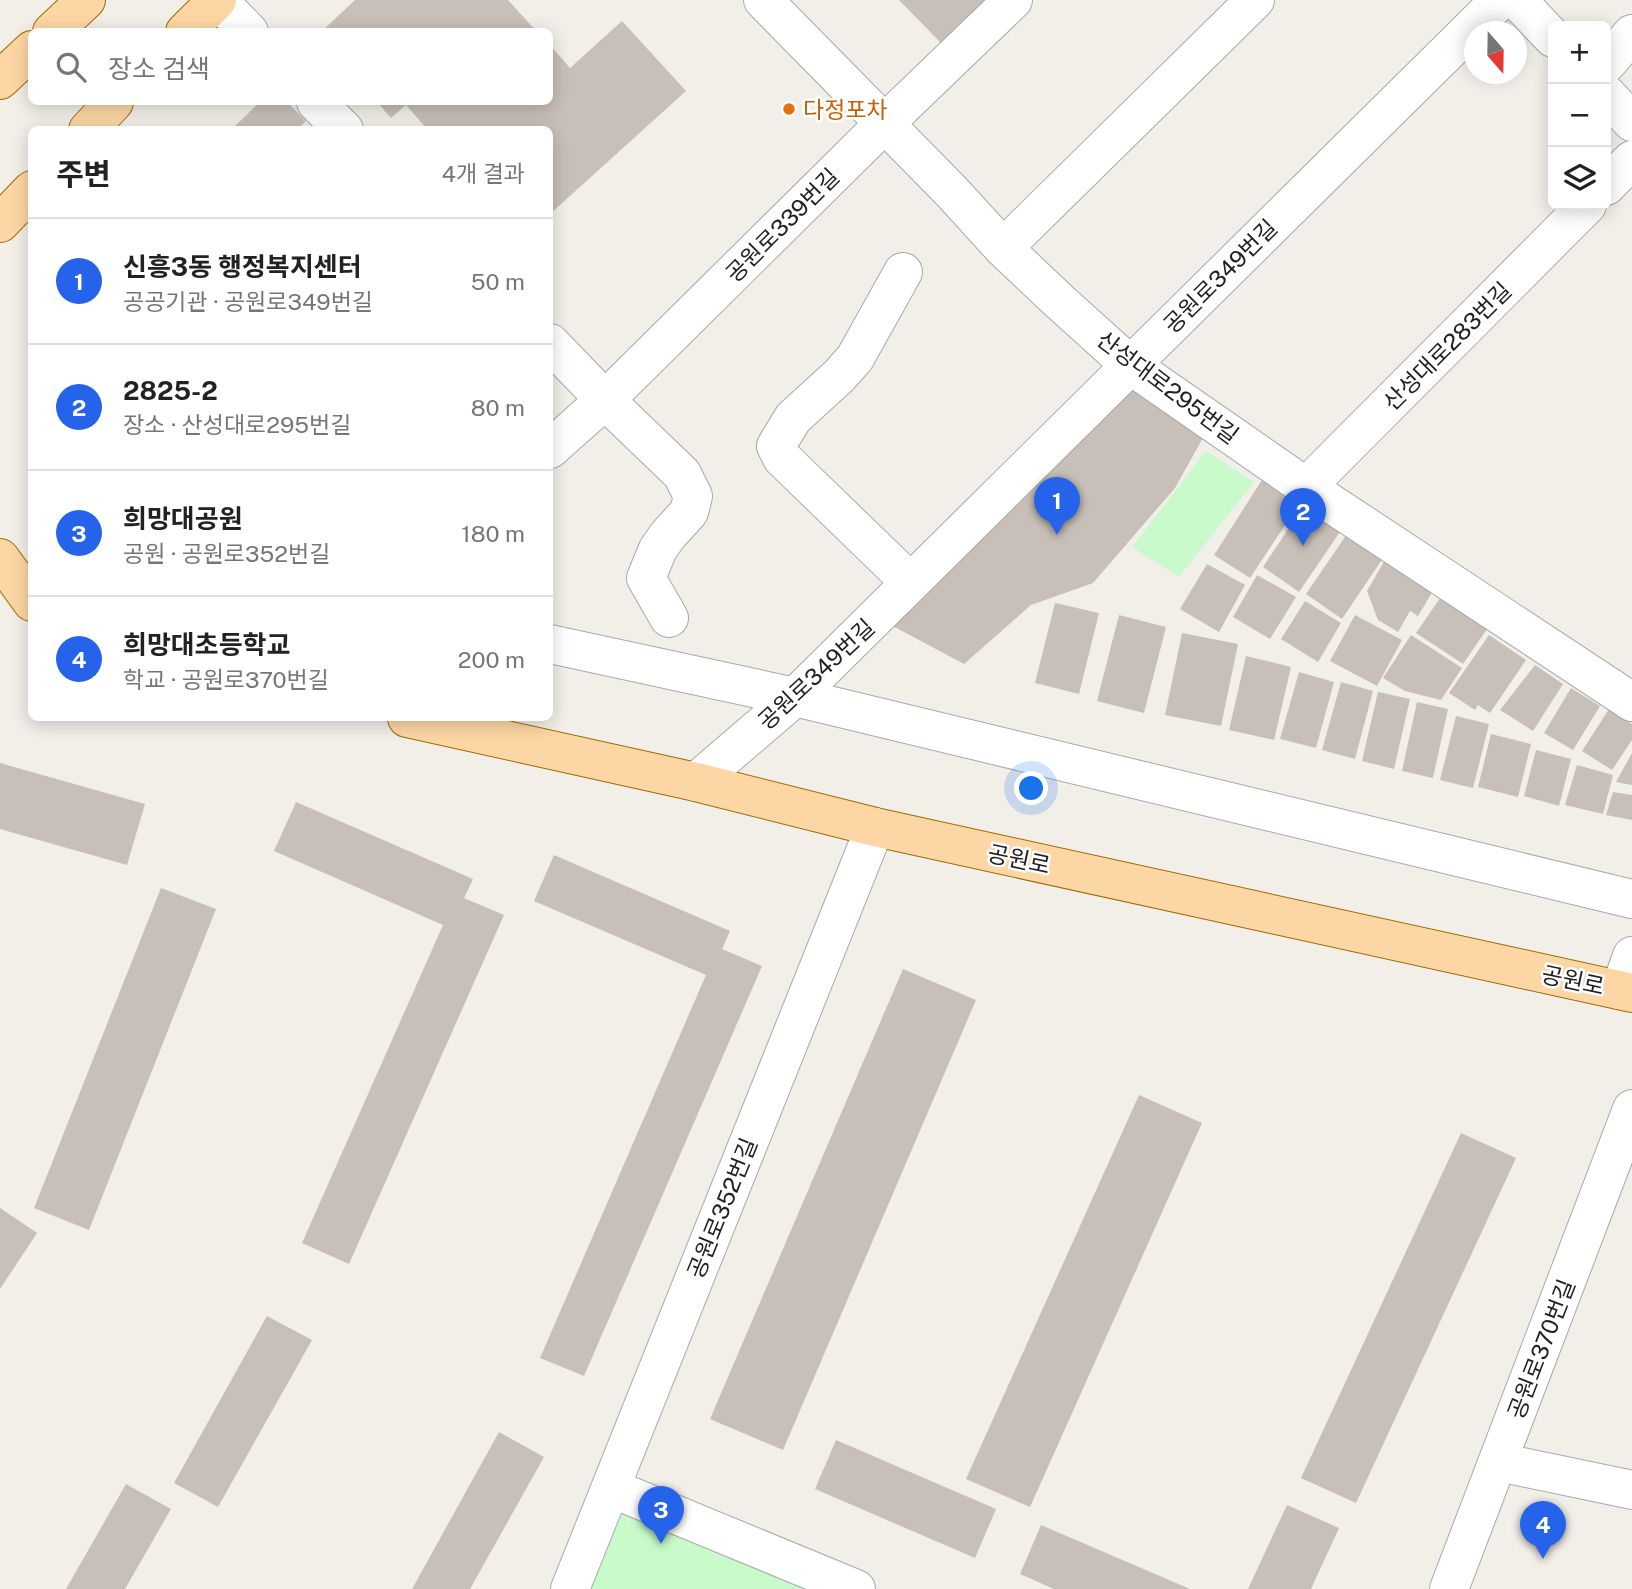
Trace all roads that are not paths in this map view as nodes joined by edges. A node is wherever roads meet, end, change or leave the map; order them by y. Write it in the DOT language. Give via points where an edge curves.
graph roads {
  1 [pos="86,0"];
  2 [pos="218,0"];
  3 [pos="763,0"];
  4 [pos="1013,0"];
  5 [pos="1255,0"];
  6 [pos="1500,0"];
  7 [pos="1517,0"];
  8 [pos="56,28"];
  9 [pos="189,28"];
  10 [pos="245,28"];
  11 [pos="1548,33"];
  12 [pos="1632,34"];
  13 [pos="28,54"];
  14 [pos="1611,58"];
  15 [pos="0,80"];
  16 [pos="1611,98"];
  17 [pos="111,105"];
  18 [pos="319,105"];
  19 [pos="1632,121"];
  20 [pos="885,122"];
  21 [pos="92,126"];
  22 [pos="340,126"];
  23 [pos="1632,160"];
  24 [pos="1611,181"];
  25 [pos="28,194"];
  26 [pos="1582,210"];
  27 [pos="0,223"];
  28 [pos="1003,248"];
  29 [pos="903,272"];
  30 [pos="553,346"];
  31 [pos="1130,365"];
  32 [pos="604,400"];
  33 [pos="553,446"];
  34 [pos="1306,487"];
  35 [pos="0,558"];
  36 [pos="911,582"];
  37 [pos="28,598"];
  38 [pos="0,600"];
  39 [pos="28,604"];
  40 [pos="669,618"];
  41 [pos="553,645"];
  42 [pos="794,697"];
  43 [pos="1632,702"];
  44 [pos="421,721"];
  45 [pos="696,782"];
  46 [pos="874,827"];
  47 [pos="1632,899"];
  48 [pos="1628,980"];
  49 [pos="1632,1109"];
  50 [pos="1498,1462"];
  51 [pos="611,1488"];
  52 [pos="1632,1490"];
  53 [pos="570,1589"];
  54 [pos="856,1589"];
  55 [pos="1449,1589"];
  1 -- 8 [label="main road"];
  2 -- 9 [label="main road"];
  2 -- 10 [label="street"];
  3 -- 20 [label="street, 산성대로295번길"];
  4 -- 20 [label="street, 공원로339번길"];
  5 -- 28 [label="street"];
  6 -- 31 [label="street, 공원로349번길"];
  7 -- 11 [label="street"];
  12 -- 14 [label="street"];
  13 -- 15 [label="main road"];
  16 -- 19 [label="street"];
  17 -- 21 [label="main road"];
  18 -- 22 [label="street"];
  20 -- 28 [label="street, 산성대로295번길"];
  20 -- 32 [label="street, 공원로339번길"];
  23 -- 24 [label="street"];
  25 -- 27 [label="main road"];
  26 -- 34 [label="street, 산성대로283번길"];
  28 -- 31 [label="street, 산성대로295번길"];
  29 -- 36 [label="street" via="855,358 793,418 776,446 782,458"];
  30 -- 32 [label="street"];
  31 -- 34 [label="street, 산성대로295번길"];
  31 -- 36 [label="street, 공원로349번길"];
  32 -- 33 [label="street, 공원로339번길"];
  32 -- 40 [label="street" via="682,474 693,496 689,512 658,549 646,579"];
  34 -- 43 [label="street, 산성대로295번길"];
  35 -- 37 [label="main road"];
  36 -- 42 [label="street, 공원로349번길"];
  38 -- 39 [label="main road"];
  41 -- 42 [label="street"];
  42 -- 45 [label="street, 공원로349번길"];
  42 -- 47 [label="street"];
  44 -- 45 [label="main road, 공원로"];
  45 -- 46 [label="main road, 공원로"];
  46 -- 48 [label="main road, 공원로"];
  46 -- 51 [label="street, 공원로352번길"];
  49 -- 50 [label="street, 공원로370번길"];
  50 -- 52 [label="street"];
  50 -- 55 [label="street, 공원로370번길"];
  51 -- 53 [label="street, 공원로352번길"];
  51 -- 54 [label="street"];
}
